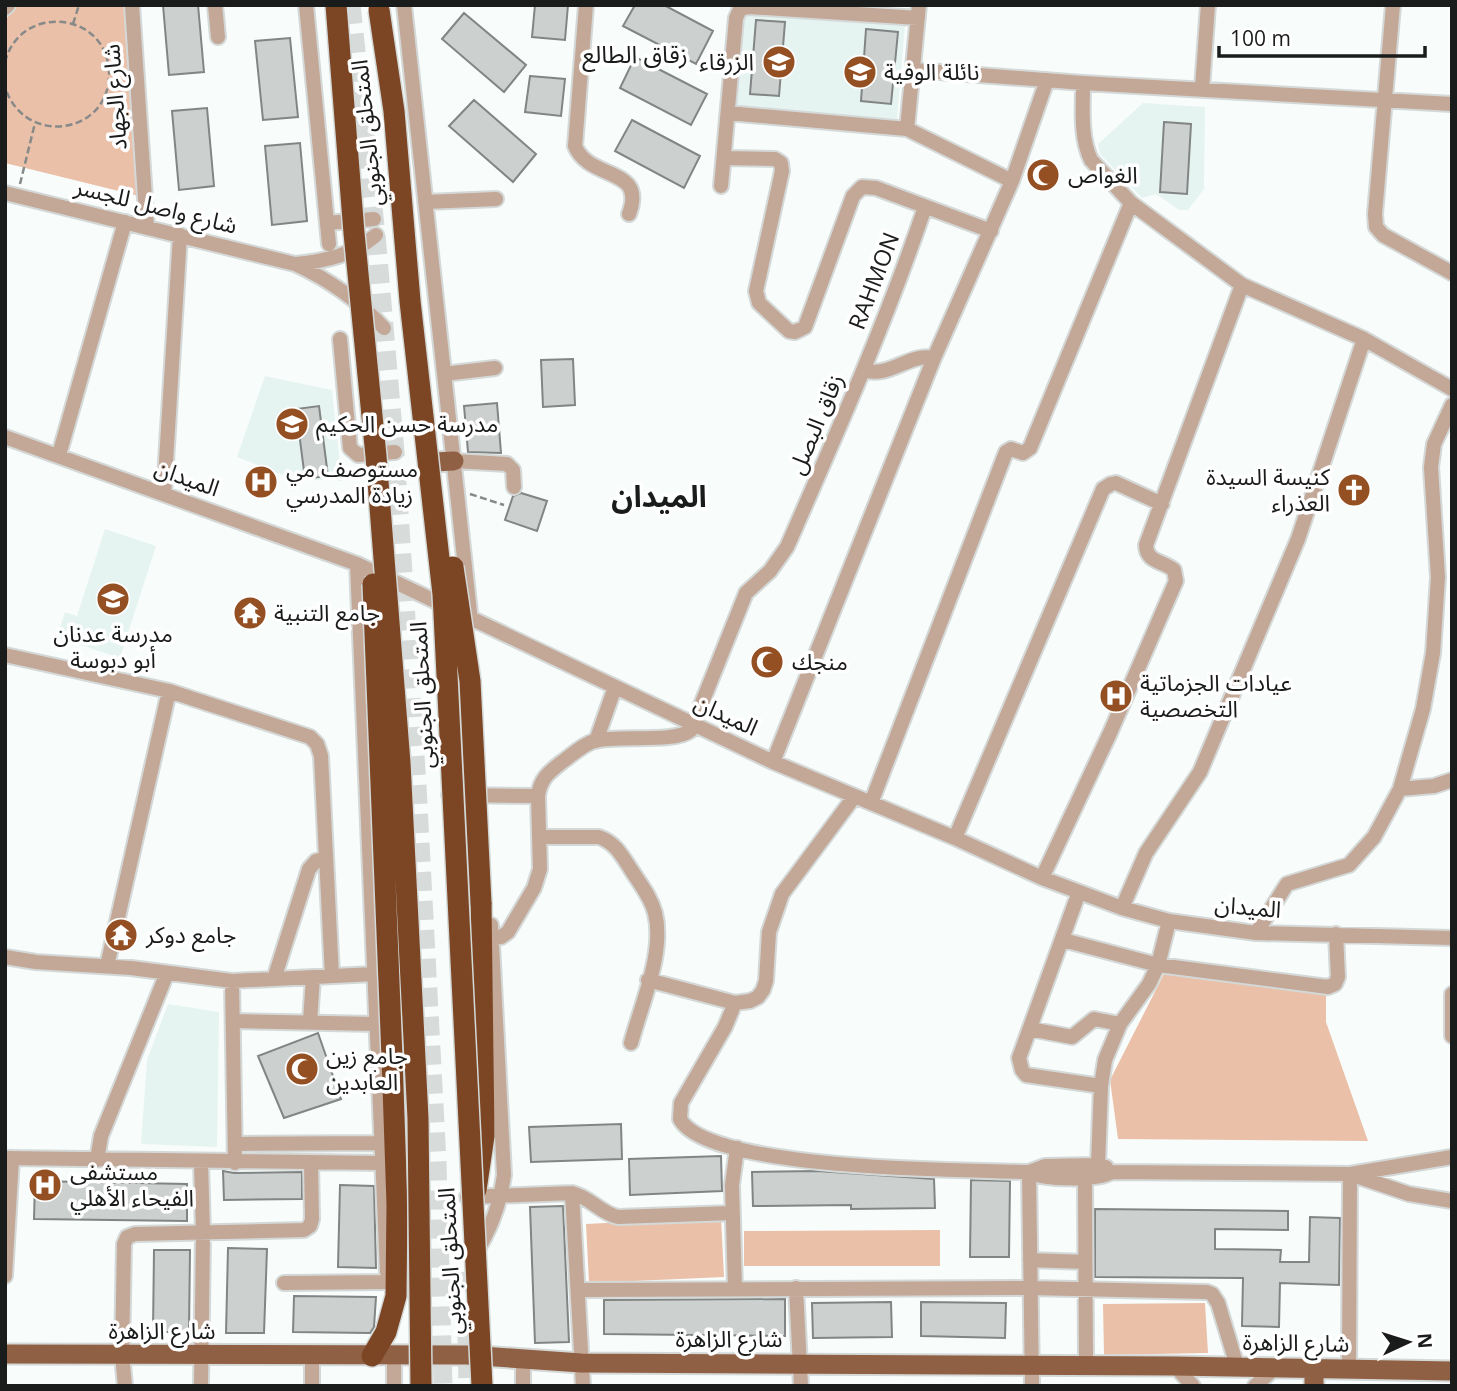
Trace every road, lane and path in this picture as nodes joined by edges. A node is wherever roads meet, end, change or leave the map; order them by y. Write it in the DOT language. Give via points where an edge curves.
graph roads {
  1 [pos="79,5"];
  2 [pos="132,5"];
  3 [pos="215,5"];
  4 [pos="306,5"];
  5 [pos="336,5"];
  6 [pos="404,5"];
  7 [pos="586,5"];
  8 [pos="1208,5"];
  9 [pos="1393,5"];
  10 [pos="379,7"];
  11 [pos="918,12"];
  12 [pos="73,24"];
  13 [pos="218,37"];
  14 [pos="134,40"];
  15 [pos="104,51"];
  16 [pos="5,62"];
  17 [pos="914,70"];
  18 [pos="1047,80"];
  19 [pos="1083,83"];
  20 [pos="5,87"];
  21 [pos="1202,88"];
  22 [pos="1384,99"];
  23 [pos="1452,104"];
  24 [pos="729,113"];
  25 [pos="35,123"];
  26 [pos="907,129"];
  27 [pos="723,158"];
  28 [pos="1012,181"];
  29 [pos="721,186"];
  30 [pos="11,195"];
  31 [pos="496,199"];
  32 [pos="426,202"];
  33 [pos="1130,203"];
  34 [pos="925,206"];
  35 [pos="629,214"];
  36 [pos="374,219"];
  37 [pos="125,222"];
  38 [pos="327,223"];
  39 [pos="148,228"];
  40 [pos="991,231"];
  41 [pos="180,235"];
  42 [pos="376,235"];
  43 [pos="329,244"];
  44 [pos="295,264"];
  45 [pos="1452,273"];
  46 [pos="1242,285"];
  47 [pos="384,328"];
  48 [pos="340,339"];
  49 [pos="1363,339"];
  50 [pos="934,358"];
  51 [pos="495,368"];
  52 [pos="864,370"];
  53 [pos="444,374"];
  54 [pos="1452,389"];
  55 [pos="1452,405"];
  56 [pos="5,437"];
  57 [pos="386,454"];
  58 [pos="59,455"];
  59 [pos="439,461"];
  60 [pos="514,487"];
  61 [pos="457,490"];
  62 [pos="164,494"];
  63 [pos="1161,503"];
  64 [pos="504,505"];
  65 [pos="357,564"];
  66 [pos="1445,579"];
  67 [pos="471,617"];
  68 [pos="6,656"];
  69 [pos="615,687"];
  70 [pos="169,691"];
  71 [pos="694,726"];
  72 [pos="596,741"];
  73 [pos="773,762"];
  74 [pos="1452,780"];
  75 [pos="1400,789"];
  76 [pos="449,795"];
  77 [pos="484,796"];
  78 [pos="538,796"];
  79 [pos="855,797"];
  80 [pos="870,803"];
  81 [pos="540,837"];
  82 [pos="955,838"];
  83 [pos="326,858"];
  84 [pos="1042,878"];
  85 [pos="1079,892"];
  86 [pos="1122,908"];
  87 [pos="1169,921"];
  88 [pos="1256,933"];
  89 [pos="1336,934"];
  90 [pos="1452,938"];
  91 [pos="492,939"];
  92 [pos="1063,940"];
  93 [pos="5,957"];
  94 [pos="107,965"];
  95 [pos="1158,965"];
  96 [pos="167,973"];
  97 [pos="374,974"];
  98 [pos="332,976"];
  99 [pos="313,977"];
  100 [pos="274,979"];
  101 [pos="648,980"];
  102 [pos="232,981"];
  103 [pos="1452,994"];
  104 [pos="735,1003"];
  105 [pos="233,1021"];
  106 [pos="310,1022"];
  107 [pos="376,1024"];
  108 [pos="1120,1024"];
  109 [pos="1030,1029"];
  110 [pos="1452,1036"];
  111 [pos="631,1043"];
  112 [pos="1101,1086"];
  113 [pos="235,1143"];
  114 [pos="381,1143"];
  115 [pos="737,1148"];
  116 [pos="1452,1157"];
  117 [pos="9,1158"];
  118 [pos="97,1160"];
  119 [pos="201,1162"];
  120 [pos="235,1163"];
  121 [pos="311,1163"];
  122 [pos="382,1163"];
  123 [pos="1098,1164"];
  124 [pos="1029,1172"];
  125 [pos="1112,1172"];
  126 [pos="1350,1174"];
  127 [pos="1085,1177"];
  128 [pos="572,1193"];
  129 [pos="501,1195"];
  130 [pos="469,1197"];
  131 [pos="1452,1201"];
  132 [pos="732,1213"];
  133 [pos="464,1226"];
  134 [pos="202,1233"];
  135 [pos="1030,1260"];
  136 [pos="1085,1262"];
  137 [pos="466,1268"];
  138 [pos="5,1276"];
  139 [pos="387,1282"];
  140 [pos="284,1283"];
  141 [pos="796,1288"];
  142 [pos="1030,1288"];
  143 [pos="735,1289"];
  144 [pos="1086,1289"];
  145 [pos="578,1290"];
  146 [pos="391,1318"];
  147 [pos="5,1354"];
  148 [pos="122,1355"];
  149 [pos="201,1356"];
  150 [pos="312,1356"];
  151 [pos="372,1356"];
  152 [pos="394,1356"];
  153 [pos="523,1359"];
  154 [pos="581,1363"];
  155 [pos="798,1364"];
  156 [pos="1030,1364"];
  157 [pos="1086,1365"];
  158 [pos="1175,1366"];
  159 [pos="1237,1366"];
  160 [pos="1276,1367"];
  161 [pos="1349,1368"];
  162 [pos="1452,1371"];
  163 [pos="1314,1377"];
  164 [pos="125,1386"];
  165 [pos="201,1386"];
  166 [pos="312,1386"];
  167 [pos="394,1386"];
  168 [pos="421,1386"];
  169 [pos="482,1386"];
  170 [pos="523,1386"];
  171 [pos="583,1386"];
  172 [pos="801,1386"];
  173 [pos="1032,1386"];
  174 [pos="1176,1386"];
  175 [pos="1193,1386"];
  176 [pos="1255,1386"];
  1 -- 12 [label="path"];
  2 -- 14 [label="street, شارع الجهاد"];
  3 -- 13 [label="street"];
  4 -- 38 [label="street"];
  5 -- 57 [label="highway, المتحلق الجنوبي, bridge" via="354,233"];
  6 -- 32 [label="street"];
  7 -- 35 [label="street" via="575,146 584,161 629,184 634,195"];
  8 -- 21 [label="street"];
  9 -- 22 [label="street"];
  10 -- 59 [label="highway, المتحلق الجنوبي, bridge" via="394,111 410,301"];
  11 -- 17 [label="street"];
  11 -- 24 [label="street" via="740,9"];
  12 -- 15 [label="path" via="94,37"];
  12 -- 16 [label="path" via="50,21 29,29 12,45"];
  14 -- 15 [label="path"];
  14 -- 39 [label="street, شارع الجهاد"];
  15 -- 25 [label="path" via="108,85 99,107 70,126"];
  17 -- 18 [label="street"];
  17 -- 26 [label="street"];
  18 -- 19 [label="street"];
  18 -- 28 [label="street"];
  19 -- 21 [label="street"];
  19 -- 33 [label="street" via="1084,141 1091,160"];
  20 -- 25 [label="path" via="17,109"];
  21 -- 22 [label="street"];
  22 -- 23 [label="street"];
  22 -- 45 [label="street" via="1376,227 1382,235"];
  24 -- 26 [label="street"];
  24 -- 27 [label="street"];
  25 -- 30 [label="path"];
  26 -- 28 [label="street"];
  27 -- 29 [label="street"];
  27 -- 34 [label="street" via="781,163 756,291 759,303 789,331 801,331 807,323 856,191 869,187"];
  28 -- 40 [label="street"];
  30 -- 37 [label="street, شارع واصل للجسر"];
  31 -- 32 [label="street"];
  32 -- 53 [label="street"];
  33 -- 46 [label="street"];
  33 -- 80 [label="street" via="1030,448 1005,454"];
  34 -- 40 [label="street"];
  34 -- 52 [label="street, RAHMON"];
  36 -- 38 [label="street"];
  37 -- 39 [label="street, شارع واصل للجسر"];
  37 -- 58 [label="street"];
  38 -- 43 [label="street"];
  39 -- 41 [label="street, شارع واصل للجسر"];
  40 -- 50 [label="street"];
  41 -- 44 [label="street, شارع واصل للجسر"];
  41 -- 62 [label="street"];
  42 -- 44 [label="street, شارع واصل للجسر" via="332,258"];
  44 -- 47 [label="street, شارع واصل للجسر" via="335,284"];
  46 -- 49 [label="street"];
  46 -- 63 [label="street"];
  48 -- 57 [label="street" via="350,448 358,455"];
  49 -- 54 [label="street"];
  49 -- 86 [label="street" via="1297,539 1200,772 1146,853"];
  50 -- 52 [label="street, زقاق البصل" via="923,357 878,372"];
  50 -- 73 [label="street"];
  51 -- 53 [label="street"];
  52 -- 71 [label="street, زقاق البصل" via="784,554 746,593"];
  53 -- 59 [label="street"];
  55 -- 66 [label="street" via="1434,444 1431,467"];
  56 -- 58 [label="street, الميدان"];
  57 -- 146 [label="highway, bridge" via="373,521 398,1259"];
  57 -- 168 [label="highway, المتحلق الجنوبي, bridge" via="418,1118"];
  58 -- 62 [label="street, الميدان"];
  59 -- 60 [label="street" via="507,464 513,470"];
  59 -- 61 [label="street"];
  59 -- 130 [label="highway, bridge" via="440,495 470,681 481,903 484,1136 481,1165"];
  59 -- 169 [label="highway, المتحلق الجنوبي, bridge"];
  61 -- 64 [label="path"];
  61 -- 67 [label="street"];
  62 -- 65 [label="street, الميدان"];
  63 -- 82 [label="street" via="1116,483 1103,489"];
  63 -- 84 [label="street" via="1146,551 1174,570 1176,581"];
  65 -- 67 [label="street, الميدان"];
  65 -- 97 [label="street"];
  66 -- 75 [label="street" via="1423,709"];
  67 -- 69 [label="street, الميدان"];
  67 -- 77 [label="street"];
  68 -- 70 [label="street"];
  69 -- 71 [label="street, الميدان"];
  69 -- 72 [label="street"];
  70 -- 83 [label="street" via="310,737 317,744"];
  70 -- 94 [label="street"];
  71 -- 72 [label="street" via="683,735"];
  71 -- 73 [label="street, الميدان"];
  72 -- 78 [label="street" via="547,773"];
  73 -- 79 [label="street, الميدان"];
  74 -- 75 [label="street"];
  75 -- 88 [label="street" via="1374,836 1349,865 1287,884"];
  76 -- 77 [label="street"];
  77 -- 78 [label="street"];
  77 -- 91 [label="street"];
  78 -- 81 [label="street"];
  79 -- 80 [label="street, الميدان"];
  79 -- 104 [label="street" via="782,894 769,932 764,990 750,1001"];
  80 -- 82 [label="street, الميدان"];
  81 -- 91 [label="street" via="538,879 508,932"];
  81 -- 101 [label="street" via="599,837 617,848 654,912 656,952"];
  82 -- 84 [label="street, الميدان"];
  83 -- 98 [label="street"];
  83 -- 100 [label="street" via="309,869"];
  84 -- 85 [label="street, الميدان"];
  85 -- 86 [label="street, الميدان"];
  85 -- 92 [label="street"];
  86 -- 87 [label="street, الميدان"];
  87 -- 88 [label="street, الميدان"];
  87 -- 95 [label="street"];
  88 -- 89 [label="street, الميدان"];
  89 -- 90 [label="street, الميدان"];
  89 -- 95 [label="street" via="1338,976 1328,987"];
  91 -- 129 [label="street" via="504,1157"];
  92 -- 95 [label="street"];
  92 -- 109 [label="street"];
  93 -- 94 [label="street"];
  94 -- 96 [label="street"];
  95 -- 108 [label="street"];
  96 -- 102 [label="street"];
  96 -- 118 [label="street" via="101,1136"];
  97 -- 98 [label="street"];
  97 -- 107 [label="street"];
  98 -- 99 [label="street"];
  99 -- 100 [label="street"];
  99 -- 106 [label="street"];
  100 -- 102 [label="street"];
  101 -- 104 [label="street"];
  101 -- 111 [label="street"];
  102 -- 105 [label="street"];
  103 -- 110 [label="street"];
  104 -- 115 [label="street" via="679,1111 688,1131"];
  105 -- 106 [label="street"];
  105 -- 113 [label="street"];
  106 -- 107 [label="street"];
  107 -- 114 [label="street"];
  108 -- 109 [label="street" via="1094,1019 1069,1038"];
  108 -- 112 [label="street" via="1105,1060"];
  109 -- 112 [label="street" via="1019,1058 1026,1075"];
  112 -- 123 [label="street"];
  113 -- 114 [label="street"];
  113 -- 120 [label="street"];
  114 -- 122 [label="street"];
  115 -- 124 [label="street" via="863,1167"];
  115 -- 132 [label="street"];
  116 -- 126 [label="street"];
  117 -- 118 [label="street"];
  117 -- 138 [label="street"];
  118 -- 119 [label="street"];
  119 -- 120 [label="street"];
  119 -- 134 [label="street"];
  120 -- 121 [label="street"];
  121 -- 122 [label="street"];
  121 -- 134 [label="street" via="312,1219 307,1229"];
  122 -- 139 [label="street"];
  123 -- 124 [label="street" via="1045,1166"];
  123 -- 125 [label="street"];
  124 -- 127 [label="street" via="1041,1177"];
  124 -- 135 [label="street"];
  125 -- 126 [label="street"];
  125 -- 127 [label="street"];
  126 -- 131 [label="street" via="1409,1194"];
  126 -- 161 [label="street"];
  127 -- 136 [label="street"];
  128 -- 129 [label="street"];
  128 -- 132 [label="street" via="618,1217"];
  128 -- 145 [label="street"];
  129 -- 130 [label="street"];
  129 -- 137 [label="street" via="490,1227"];
  130 -- 133 [label="highway"];
  132 -- 143 [label="street"];
  134 -- 148 [label="street" via="135,1234 124,1240"];
  134 -- 149 [label="street"];
  135 -- 136 [label="street"];
  135 -- 142 [label="street"];
  136 -- 144 [label="street"];
  139 -- 140 [label="street"];
  139 -- 146 [label="street"];
  141 -- 142 [label="street"];
  141 -- 143 [label="street"];
  141 -- 155 [label="street"];
  142 -- 144 [label="street"];
  142 -- 156 [label="street"];
  143 -- 145 [label="street"];
  144 -- 157 [label="street"];
  144 -- 159 [label="street" via="1212,1294"];
  145 -- 154 [label="street"];
  146 -- 151 [label="highway"];
  147 -- 148 [label="main road, شارع الزاهرة"];
  148 -- 149 [label="main road, شارع الزاهرة"];
  148 -- 164 [label="street"];
  149 -- 150 [label="main road, شارع الزاهرة"];
  149 -- 165 [label="street"];
  150 -- 151 [label="main road, شارع الزاهرة"];
  150 -- 166 [label="street"];
  151 -- 152 [label="main road, شارع الزاهرة"];
  152 -- 153 [label="main road, شارع الزاهرة"];
  152 -- 167 [label="street"];
  153 -- 154 [label="main road, شارع الزاهرة"];
  153 -- 170 [label="street"];
  154 -- 155 [label="main road, شارع الزاهرة"];
  154 -- 171 [label="street"];
  155 -- 156 [label="main road, شارع الزاهرة"];
  155 -- 172 [label="street"];
  156 -- 157 [label="main road, شارع الزاهرة"];
  156 -- 173 [label="street"];
  157 -- 158 [label="main road, شارع الزاهرة"];
  158 -- 159 [label="main road, شارع الزاهرة"];
  158 -- 174 [label="street"];
  158 -- 175 [label="street"];
  159 -- 160 [label="main road, شارع الزاهرة"];
  160 -- 163 [label="main road, شارع الزاهرة"];
  160 -- 176 [label="street"];
  161 -- 162 [label="main road, شارع الزاهرة"];
  161 -- 163 [label="main road, شارع الزاهرة"];
}
